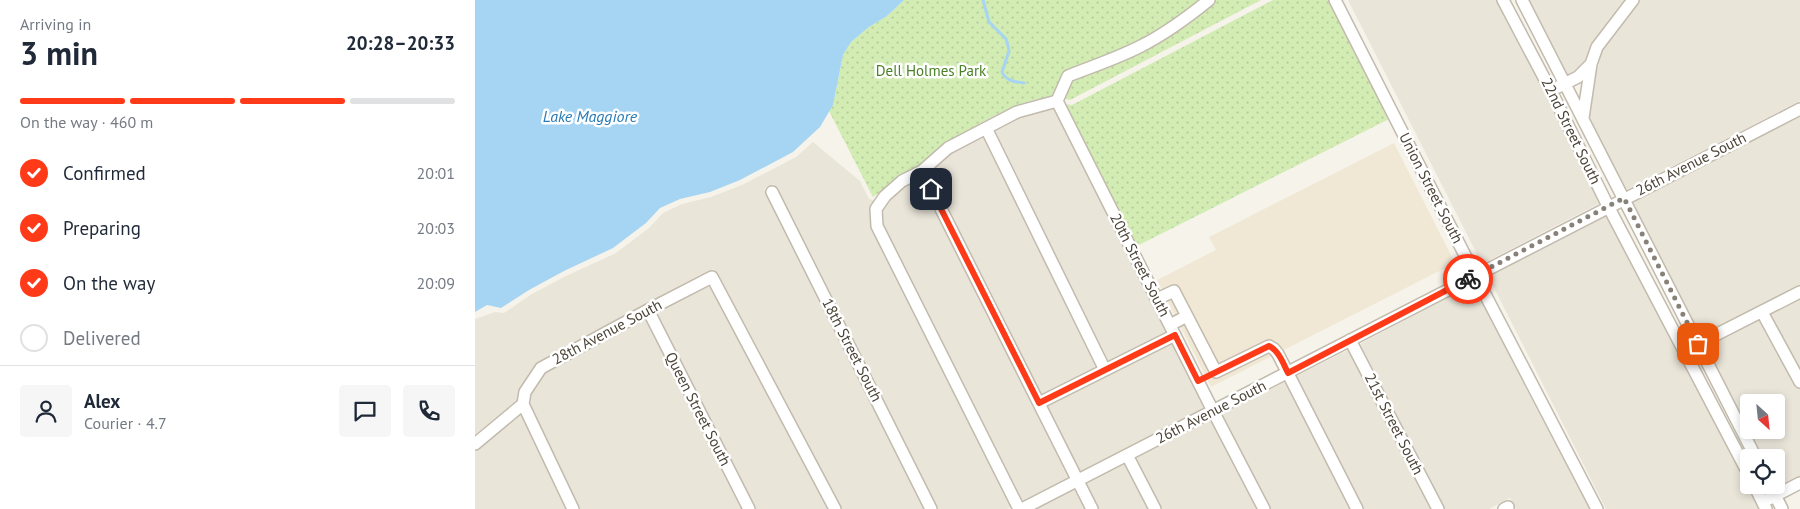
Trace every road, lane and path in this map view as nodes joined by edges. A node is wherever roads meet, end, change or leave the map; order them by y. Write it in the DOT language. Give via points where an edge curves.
graph roads {
  1 [pos="1209,0"];
  2 [pos="1335,0"];
  3 [pos="1503,0"];
  4 [pos="1522,0"];
  5 [pos="1633,0"];
  6 [pos="1591,64"];
  7 [pos="1565,84"];
  8 [pos="1551,90"];
  9 [pos="1057,102"];
  10 [pos="1800,109"];
  11 [pos="1583,118"];
  12 [pos="986,128"];
  13 [pos="922,172"];
  14 [pos="772,192"];
  15 [pos="1624,198"];
  16 [pos="1608,206"];
  17 [pos="1475,275"];
  18 [pos="1800,292"];
  19 [pos="1157,299"];
  20 [pos="648,310"];
  21 [pos="1762,312"];
  22 [pos="1187,316"];
  23 [pos="1172,330"];
  24 [pos="1350,340"];
  25 [pos="1698,344"];
  26 [pos="1684,351"];
  27 [pos="1105,370"];
  28 [pos="1216,372"];
  29 [pos="1288,373"];
  30 [pos="1198,381"];
  31 [pos="1800,382"];
  32 [pos="1039,403"];
  33 [pos="523,404"];
  34 [pos="1213,411"];
  35 [pos="475,444"];
  36 [pos="1751,449"];
  37 [pos="1127,455"];
  38 [pos="1740,458"];
  39 [pos="1078,480"];
  40 [pos="1800,483"];
  41 [pos="1759,494"];
  42 [pos="1775,496"];
  43 [pos="1765,506"];
  44 [pos="573,509"];
  45 [pos="749,509"];
  46 [pos="835,509"];
  47 [pos="931,509"];
  48 [pos="1020,509"];
  49 [pos="1093,509"];
  50 [pos="1155,509"];
  51 [pos="1264,509"];
  52 [pos="1357,509"];
  53 [pos="1438,509"];
  54 [pos="1597,509"];
  55 [pos="1782,509"];
  1 -- 9 [label="street" via="1142,46 1068,76"];
  2 -- 17 [label="street, Union Street South"];
  3 -- 8 [label="street, 22nd Street South"];
  4 -- 7 [label="street, 22nd Street South"];
  5 -- 6 [label="street" via="1597,47"];
  6 -- 7 [label="street"];
  6 -- 11 [label="street"];
  7 -- 8 [label="street"];
  7 -- 11 [label="street, 22nd Street South"];
  8 -- 16 [label="street, 22nd Street South"];
  9 -- 12 [label="street" via="1017,112"];
  9 -- 19 [label="street, 20th Street South"];
  10 -- 15 [label="street, 26th Avenue South"];
  11 -- 15 [label="street, 22nd Street South"];
  12 -- 13 [label="street" via="948,148"];
  12 -- 27 [label="street"];
  13 -- 32 [label="street"];
  13 -- 48 [label="street" via="902,181 885,196 876,209 877,226"];
  14 -- 47 [label="street, 18th Street South"];
  15 -- 16 [label="street, 26th Avenue South"];
  15 -- 25 [label="street, 22nd Street South"];
  16 -- 17 [label="street, 26th Avenue South"];
  16 -- 26 [label="street, 22nd Street South"];
  17 -- 24 [label="street, 26th Avenue South"];
  17 -- 54 [label="street, Union Street South"];
  18 -- 21 [label="street"];
  19 -- 22 [label="street" via="1174,292"];
  19 -- 23 [label="street, 20th Street South"];
  20 -- 33 [label="street, 28th Avenue South" via="541,368 525,392"];
  20 -- 45 [label="street, Queen Street South"];
  20 -- 46 [label="street, 28th Avenue South" via="712,277"];
  21 -- 25 [label="street"];
  21 -- 31 [label="street"];
  22 -- 23 [label="street"];
  22 -- 28 [label="street"];
  23 -- 27 [label="street"];
  23 -- 30 [label="street, 20th Street South"];
  24 -- 29 [label="street, 26th Avenue South"];
  24 -- 53 [label="street, 21st Street South"];
  25 -- 26 [label="street"];
  25 -- 36 [label="street, 22nd Street South"];
  26 -- 38 [label="street, 22nd Street South"];
  27 -- 32 [label="street"];
  28 -- 29 [label="street" via="1269,346 1278,354"];
  28 -- 30 [label="street"];
  29 -- 34 [label="street, 26th Avenue South"];
  29 -- 52 [label="street"];
  30 -- 34 [label="street, 20th Street South"];
  32 -- 39 [label="street"];
  33 -- 35 [label="street, 28th Avenue South"];
  33 -- 44 [label="street"];
  34 -- 37 [label="street, 26th Avenue South"];
  34 -- 51 [label="street, 20th Street South"];
  37 -- 39 [label="street, 26th Avenue South"];
  37 -- 50 [label="street"];
  39 -- 48 [label="street, 26th Avenue South"];
  39 -- 49 [label="street"];
  40 -- 42 [label="street"];
  41 -- 43 [label="street"];
  42 -- 43 [label="street"];
  42 -- 55 [label="street"];
}
